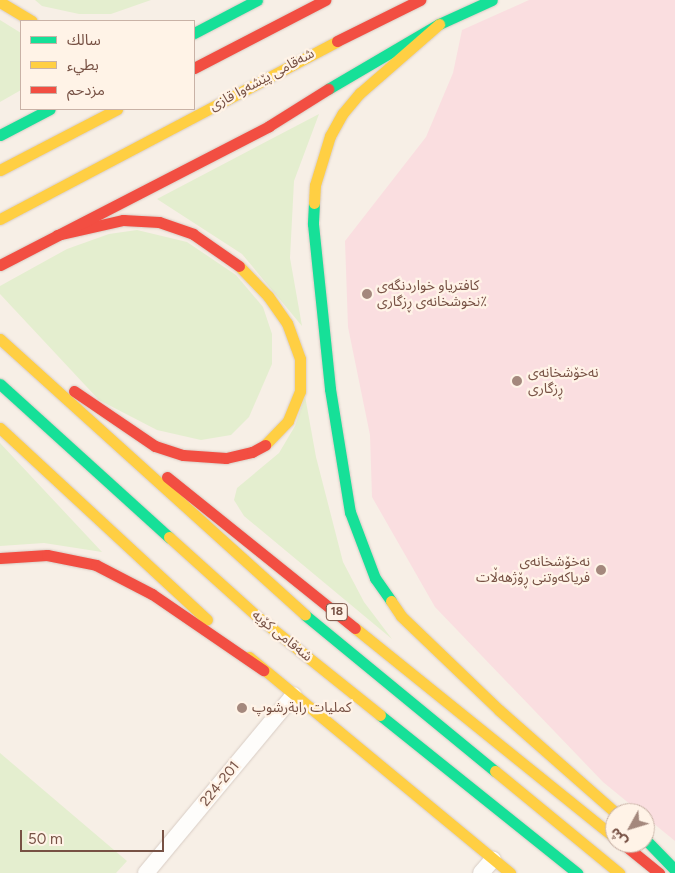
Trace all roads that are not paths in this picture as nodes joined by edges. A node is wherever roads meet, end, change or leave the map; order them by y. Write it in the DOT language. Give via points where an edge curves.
graph roads {
  1 [pos="257,0"];
  2 [pos="324,0"];
  3 [pos="420,0"];
  4 [pos="492,0"];
  5 [pos="0,2"];
  6 [pos="232,12"];
  7 [pos="30,20"];
  8 [pos="439,24"];
  9 [pos="195,26"];
  10 [pos="195,32"];
  11 [pos="195,67"];
  12 [pos="48,110"];
  13 [pos="115,110"];
  14 [pos="0,135"];
  15 [pos="0,170"];
  16 [pos="0,219"];
  17 [pos="57,235"];
  18 [pos="2,264"];
  19 [pos="4,343"];
  20 [pos="0,384"];
  21 [pos="54,391"];
  22 [pos="0,428"];
  23 [pos="0,558"];
  24 [pos="263,670"];
  25 [pos="294,695"];
  26 [pos="605,803"];
  27 [pos="605,830"];
  28 [pos="655,849"];
  29 [pos="634,853"];
  30 [pos="493,858"];
  31 [pos="675,870"];
  32 [pos="153,871"];
  33 [pos="480,873"];
  34 [pos="510,873"];
  35 [pos="577,873"];
  36 [pos="619,873"];
  37 [pos="659,873"];
  1 -- 6 [label="main road"];
  2 -- 11 [label="main road"];
  3 -- 16 [label="main road, شەقامی پێشەوا قازی" via="284,68"];
  4 -- 8 [label="main road"];
  5 -- 7 [label="main road"];
  6 -- 9 [label="main road"];
  6 -- 10 [label="main road"];
  8 -- 17 [label="main road" via="269,126"];
  8 -- 26 [label="main road" via="360,93 343,113 330,136 315,186 313,224 326,350 350,512 374,578 401,616"];
  12 -- 14 [label="main road"];
  13 -- 15 [label="main road"];
  17 -- 18 [label="main road"];
  17 -- 19 [label="main road" via="105,222 141,220 177,227 209,243 254,281 287,323 300,359 300,391 295,407 278,433 252,452 211,459 183,456 155,446"];
  19 -- 21 [label="main road"];
  20 -- 35 [label="main road, شەقامی کۆیە" via="259,618"];
  21 -- 27 [label="main road, 18" via="308,588"];
  21 -- 36 [label="main road" via="265,582"];
  22 -- 24 [label="main road"];
  23 -- 24 [label="main road" via="46,554 96,565 152,594"];
  24 -- 25 [label="main road"];
  25 -- 30 [label="main road"];
  25 -- 32 [label="street, 224-201"];
  28 -- 31 [label="main road"];
  29 -- 37 [label="main road"];
  30 -- 33 [label="street"];
  30 -- 34 [label="main road"];
}
